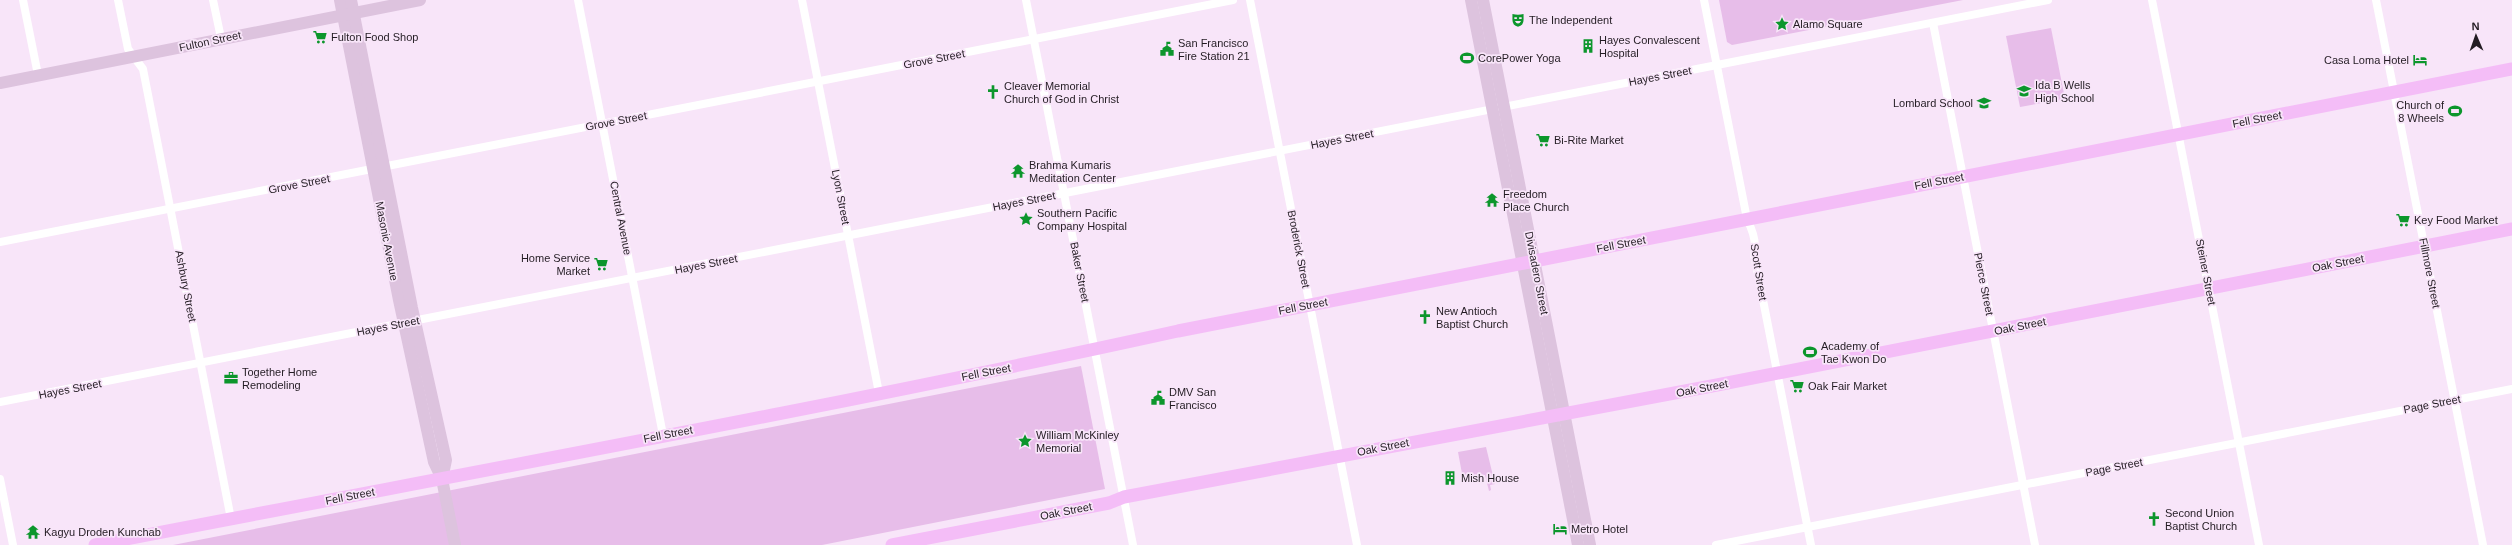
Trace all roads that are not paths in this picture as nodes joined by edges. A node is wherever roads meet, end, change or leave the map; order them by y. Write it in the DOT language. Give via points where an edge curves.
graph roads {
  1 [pos="23,0"];
  2 [pos="118,0"];
  3 [pos="214,0"];
  4 [pos="340,0"];
  5 [pos="351,0"];
  6 [pos="420,0"];
  7 [pos="578,0"];
  8 [pos="802,0"];
  9 [pos="1026,0"];
  10 [pos="1233,0"];
  11 [pos="1250,0"];
  12 [pos="1471,0"];
  13 [pos="1483,0"];
  14 [pos="1704,0"];
  15 [pos="2048,0"];
  16 [pos="2152,0"];
  17 [pos="2376,0"];
  18 [pos="348,14"];
  19 [pos="1933,23"];
  20 [pos="222,38"];
  21 [pos="1033,39"];
  22 [pos="135,56"];
  23 [pos="1717,65"];
  24 [pos="2512,68"];
  25 [pos="38,75"];
  26 [pos="818,81"];
  27 [pos="0,83"];
  28 [pos="2394,92"];
  29 [pos="1504,107"];
  30 [pos="1492,109"];
  31 [pos="602,124"];
  32 [pos="2178,134"];
  33 [pos="1279,151"];
  34 [pos="379,168"];
  35 [pos="1963,177"];
  36 [pos="1064,193"];
  37 [pos="170,209"];
  38 [pos="1747,219"];
  39 [pos="2512,229"];
  40 [pos="848,236"];
  41 [pos="0,242"];
  42 [pos="2425,246"];
  43 [pos="1528,262"];
  44 [pos="632,278"];
  45 [pos="2208,289"];
  46 [pos="1310,305"];
  47 [pos="410,322"];
  48 [pos="1993,331"];
  49 [pos="1095,349"];
  50 [pos="201,363"];
  51 [pos="1778,373"];
  52 [pos="2512,389"];
  53 [pos="879,393"];
  54 [pos="2455,400"];
  55 [pos="0,402"];
  56 [pos="1558,414"];
  57 [pos="663,435"];
  58 [pos="2239,442"];
  59 [pos="1340,456"];
  60 [pos="0,479"];
  61 [pos="442,479"];
  62 [pos="2023,485"];
  63 [pos="1124,497"];
  64 [pos="231,519"];
  65 [pos="1808,527"];
  66 [pos="908,544"];
  67 [pos="13,545"];
  68 [pos="95,545"];
  69 [pos="455,545"];
  70 [pos="892,545"];
  71 [pos="1133,545"];
  72 [pos="1357,545"];
  73 [pos="1578,545"];
  74 [pos="1590,545"];
  75 [pos="1716,545"];
  76 [pos="1811,545"];
  77 [pos="2035,545"];
  78 [pos="2259,545"];
  79 [pos="2484,545"];
  1 -- 25 [label="street"];
  2 -- 22 [label="street, Ashbury Street" via="127,45"];
  3 -- 20 [label="street"];
  4 -- 18 [label="main road, Masonic Avenue"];
  5 -- 18 [label="main road, Masonic Avenue"];
  6 -- 18 [label="main road, Fulton Street"];
  7 -- 31 [label="street, Central Avenue"];
  8 -- 26 [label="street, Lyon Street"];
  9 -- 21 [label="street, Baker Street"];
  10 -- 21 [label="street, Grove Street"];
  11 -- 33 [label="street, Broderick Street"];
  12 -- 30 [label="main road, Divisadero Street"];
  13 -- 29 [label="main road, Divisadero Street"];
  14 -- 23 [label="street, Scott Street"];
  15 -- 19 [label="street, Hayes Street"];
  16 -- 32 [label="street, Steiner Street"];
  17 -- 28 [label="street, Fillmore Street"];
  18 -- 20 [label="main road, Fulton Street"];
  18 -- 34 [label="main road, Masonic Avenue"];
  19 -- 23 [label="street, Hayes Street"];
  19 -- 35 [label="street, Pierce Street"];
  20 -- 22 [label="main road, Fulton Street"];
  21 -- 26 [label="street, Grove Street"];
  21 -- 36 [label="street, Baker Street"];
  22 -- 25 [label="main road, Fulton Street"];
  22 -- 37 [label="street, Ashbury Street" via="143,69"];
  23 -- 29 [label="street, Hayes Street"];
  23 -- 38 [label="street, Scott Street"];
  24 -- 28 [label="main road, Fell Street"];
  25 -- 27 [label="main road, Fulton Street"];
  26 -- 31 [label="street, Grove Street"];
  26 -- 40 [label="street, Lyon Street"];
  28 -- 32 [label="main road, Fell Street"];
  28 -- 42 [label="street, Fillmore Street"];
  29 -- 30 [label="street, Hayes Street"];
  29 -- 43 [label="main road, Divisadero Street"];
  30 -- 33 [label="street, Hayes Street"];
  30 -- 43 [label="main road, Divisadero Street"];
  31 -- 34 [label="street, Grove Street"];
  31 -- 44 [label="street, Central Avenue"];
  32 -- 35 [label="main road, Fell Street"];
  32 -- 45 [label="street, Steiner Street"];
  33 -- 36 [label="street, Hayes Street"];
  33 -- 46 [label="street, Broderick Street"];
  34 -- 37 [label="street, Grove Street"];
  34 -- 47 [label="main road, Masonic Avenue"];
  35 -- 38 [label="main road, Fell Street"];
  35 -- 48 [label="street, Pierce Street"];
  36 -- 40 [label="street, Hayes Street"];
  36 -- 49 [label="street, Baker Street"];
  37 -- 41 [label="street, Grove Street"];
  37 -- 50 [label="street, Ashbury Street"];
  38 -- 43 [label="main road, Fell Street"];
  38 -- 51 [label="street, Scott Street" via="1752,233"];
  39 -- 42 [label="main road, Oak Street"];
  40 -- 44 [label="street, Hayes Street"];
  40 -- 53 [label="street, Lyon Street"];
  42 -- 45 [label="main road, Oak Street"];
  42 -- 54 [label="street, Fillmore Street"];
  43 -- 46 [label="main road, Fell Street"];
  43 -- 56 [label="main road, Divisadero Street"];
  44 -- 47 [label="street, Hayes Street"];
  44 -- 57 [label="street, Central Avenue"];
  45 -- 48 [label="main road, Oak Street"];
  45 -- 58 [label="street, Steiner Street"];
  46 -- 49 [label="main road, Fell Street"];
  46 -- 59 [label="street, Broderick Street"];
  47 -- 50 [label="street, Hayes Street"];
  47 -- 61 [label="main road, Masonic Avenue" via="434,462"];
  48 -- 51 [label="main road, Oak Street"];
  48 -- 62 [label="street, Pierce Street"];
  49 -- 53 [label="main road, Fell Street"];
  49 -- 63 [label="street, Baker Street"];
  50 -- 55 [label="street, Hayes Street"];
  50 -- 64 [label="street, Ashbury Street"];
  51 -- 56 [label="main road, Oak Street"];
  51 -- 65 [label="street, Scott Street"];
  52 -- 54 [label="street, Page Street"];
  53 -- 57 [label="main road, Fell Street"];
  54 -- 58 [label="street, Page Street"];
  54 -- 79 [label="street, Fillmore Street"];
  56 -- 59 [label="main road, Oak Street"];
  56 -- 73 [label="main road, Divisadero Street"];
  56 -- 74 [label="main road, Divisadero Street"];
  57 -- 61 [label="main road, Fell Street"];
  58 -- 62 [label="street, Page Street"];
  58 -- 78 [label="street, Steiner Street"];
  59 -- 63 [label="main road, Oak Street"];
  59 -- 72 [label="street, Broderick Street"];
  60 -- 67 [label="street"];
  61 -- 64 [label="main road, Fell Street"];
  61 -- 69 [label="main road, Masonic Avenue"];
  62 -- 65 [label="street, Page Street"];
  62 -- 77 [label="street, Pierce Street"];
  63 -- 66 [label="main road, Oak Street" via="1109,503"];
  63 -- 71 [label="street, Baker Street"];
  64 -- 68 [label="main road, Fell Street"];
  65 -- 75 [label="street, Page Street"];
  65 -- 76 [label="street, Scott Street"];
  66 -- 70 [label="main road, Oak Street"];
}
